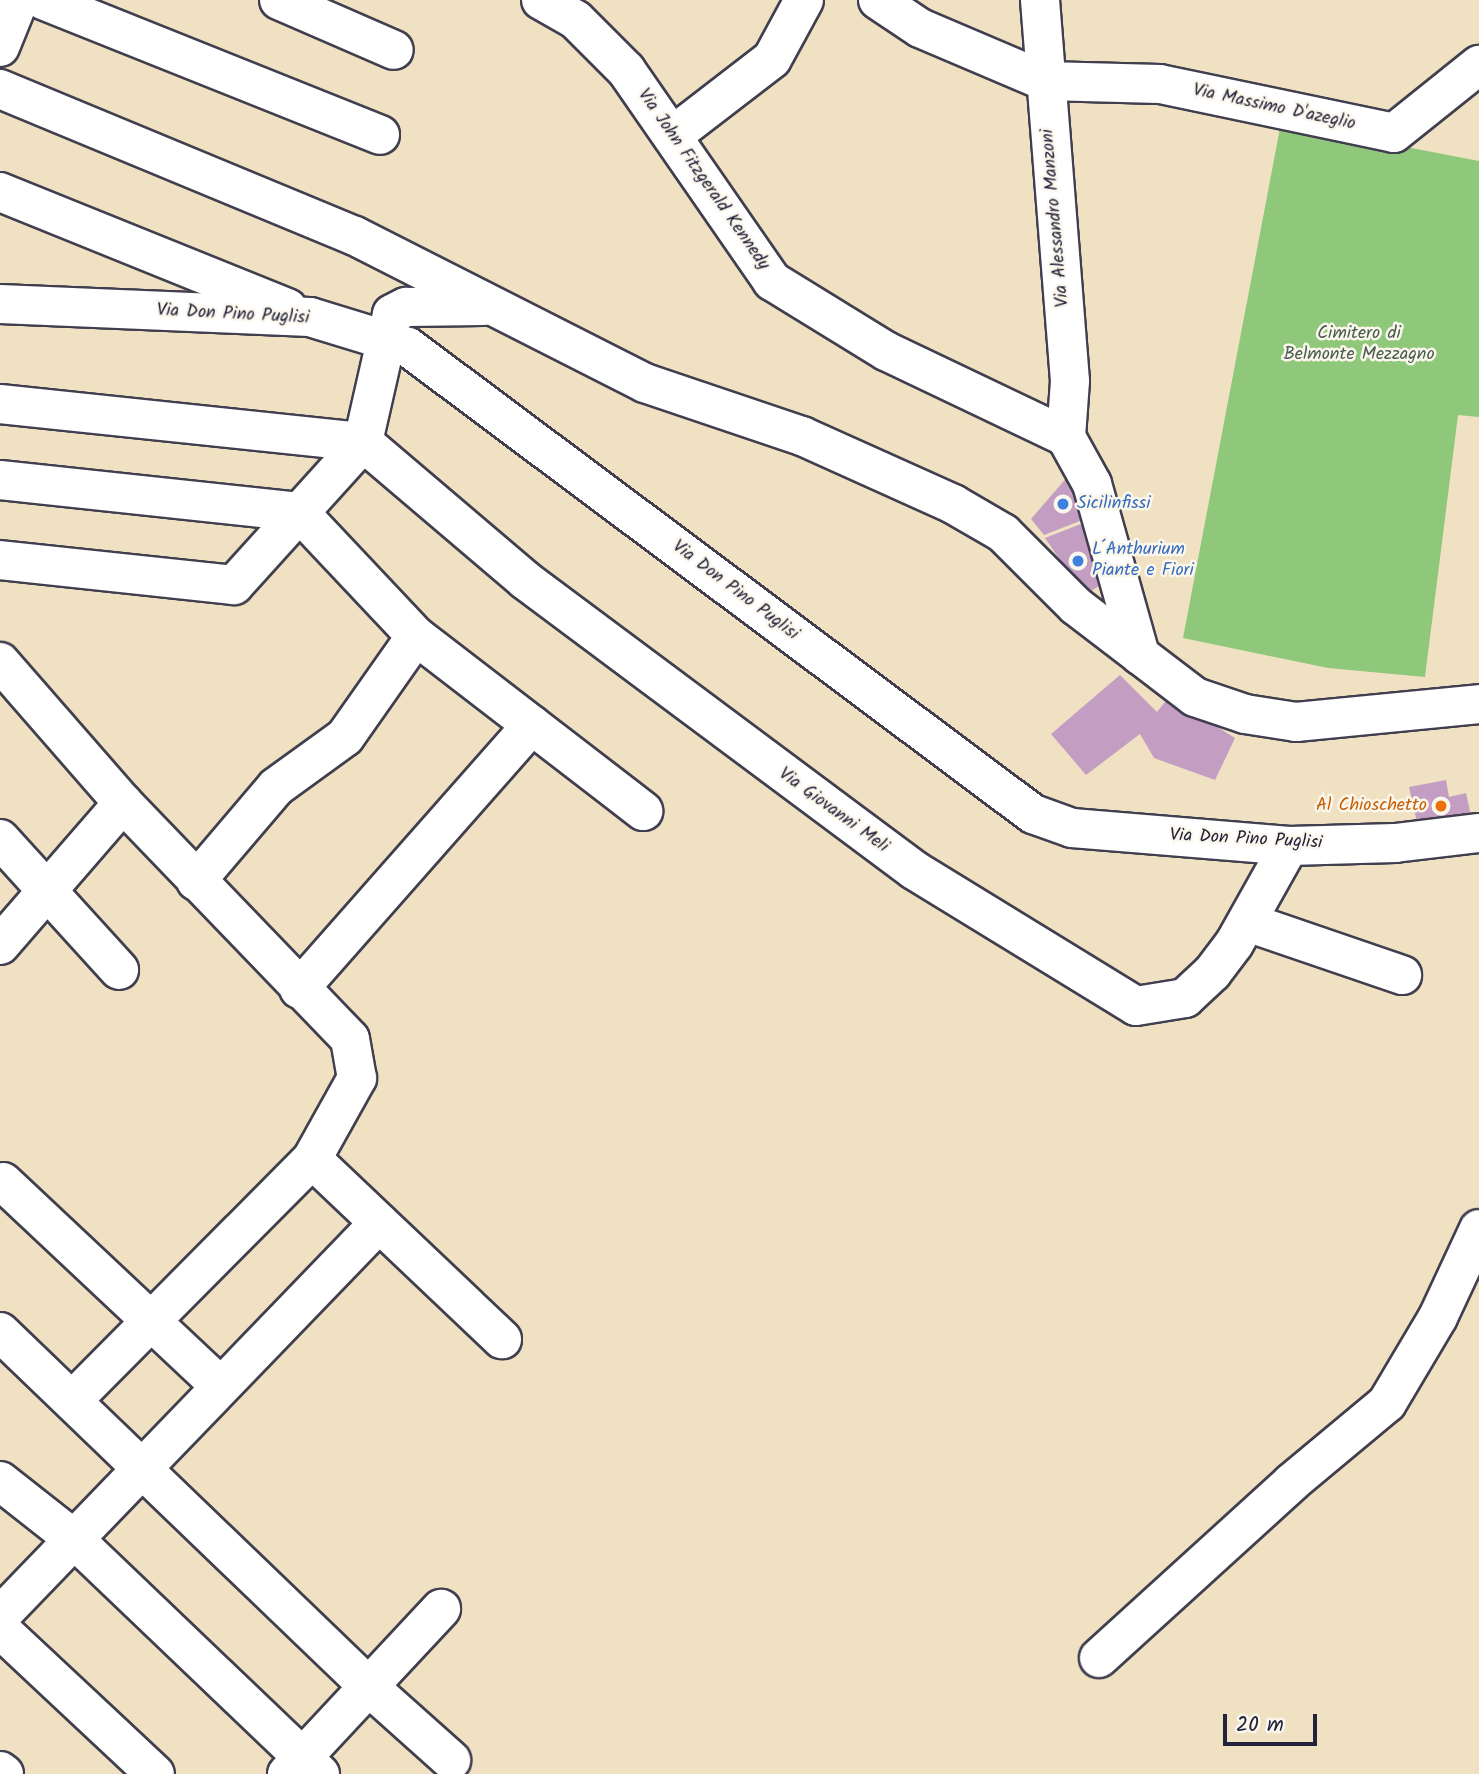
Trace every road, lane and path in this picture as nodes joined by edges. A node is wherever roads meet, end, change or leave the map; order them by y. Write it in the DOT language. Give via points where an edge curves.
graph roads {
  1 [pos="19,0"];
  2 [pos="43,0"];
  3 [pos="279,0"];
  4 [pos="541,0"];
  5 [pos="804,0"];
  6 [pos="877,0"];
  7 [pos="1040,0"];
  8 [pos="0,47"];
  9 [pos="394,50"];
  10 [pos="1479,65"];
  11 [pos="1045,81"];
  12 [pos="0,89"];
  13 [pos="380,135"];
  14 [pos="672,136"];
  15 [pos="0,191"];
  16 [pos="0,304"];
  17 [pos="490,304"];
  18 [pos="310,317"];
  19 [pos="388,337"];
  20 [pos="0,404"];
  21 [pos="1066,437"];
  22 [pos="363,442"];
  23 [pos="0,480"];
  24 [pos="299,512"];
  25 [pos="0,560"];
  26 [pos="416,636"];
  27 [pos="1140,655"];
  28 [pos="0,662"];
  29 [pos="1479,704"];
  30 [pos="532,725"];
  31 [pos="123,803"];
  32 [pos="643,811"];
  33 [pos="1479,834"];
  34 [pos="0,839"];
  35 [pos="1289,846"];
  36 [pos="196,881"];
  37 [pos="49,890"];
  38 [pos="1247,922"];
  39 [pos="0,945"];
  40 [pos="119,970"];
  41 [pos="1402,975"];
  42 [pos="299,989"];
  43 [pos="312,1158"];
  44 [pos="3,1182"];
  45 [pos="379,1223"];
  46 [pos="1479,1229"];
  47 [pos="153,1321"];
  48 [pos="0,1332"];
  49 [pos="502,1339"];
  50 [pos="219,1385"];
  51 [pos="73,1400"];
  52 [pos="140,1468"];
  53 [pos="0,1481"];
  54 [pos="75,1540"];
  55 [pos="441,1609"];
  56 [pos="0,1616"];
  57 [pos="0,1629"];
  58 [pos="1099,1658"];
  59 [pos="367,1685"];
  60 [pos="451,1760"];
  61 [pos="303,1769"];
  62 [pos="155,1774"];
  1 -- 8 [label="street"];
  2 -- 13 [label="street"];
  3 -- 9 [label="street"];
  4 -- 14 [label="street, Via John Fitzgerald Kennedy" via="576,20 626,70"];
  5 -- 14 [label="street" via="772,59"];
  6 -- 11 [label="street" via="920,29"];
  7 -- 11 [label="street, Via Alessandro Manzoni"];
  10 -- 11 [label="street, Via Massimo D'azeglio" via="1394,133 1160,84"];
  11 -- 21 [label="street, Via Alessandro Manzoni" via="1070,381"];
  12 -- 17 [label="street" via="355,236"];
  14 -- 21 [label="street, Via John Fitzgerald Kennedy" via="772,281 886,351"];
  15 -- 18 [label="street"];
  16 -- 18 [label="street, Via Don Pino Puglisi"];
  17 -- 19 [label="street" via="406,307 392,314"];
  17 -- 27 [label="street" via="645,383 802,436 953,503 1003,533 1076,606"];
  18 -- 19 [label="street, Via Don Pino Puglisi"];
  19 -- 22 [label="street"];
  19 -- 35 [label="street, Via Don Pino Puglisi" via="408,346 1033,814 1072,828"];
  20 -- 22 [label="street"];
  21 -- 27 [label="street" via="1092,484"];
  22 -- 24 [label="street"];
  22 -- 38 [label="street, Via Giovanni Meli" via="526,580 892,854 1136,1006 1185,998 1212,973"];
  23 -- 24 [label="street"];
  24 -- 25 [label="street" via="234,585"];
  24 -- 26 [label="street"];
  26 -- 30 [label="street"];
  26 -- 36 [label="street" via="345,737 276,787"];
  27 -- 29 [label="street" via="1195,696 1245,714 1296,722"];
  28 -- 31 [label="street"];
  30 -- 32 [label="street"];
  30 -- 42 [label="street"];
  31 -- 36 [label="street"];
  31 -- 37 [label="street"];
  33 -- 35 [label="street, Via Don Pino Puglisi" via="1395,843"];
  34 -- 37 [label="street"];
  35 -- 38 [label="street, Via Giovanni Meli"];
  36 -- 42 [label="street"];
  37 -- 39 [label="street"];
  37 -- 40 [label="street"];
  38 -- 41 [label="street"];
  42 -- 43 [label="street" via="351,1039 357,1078"];
  43 -- 45 [label="street"];
  43 -- 47 [label="street"];
  44 -- 47 [label="street"];
  45 -- 49 [label="street"];
  45 -- 50 [label="street"];
  46 -- 58 [label="street" via="1438,1317 1387,1403 1291,1483"];
  47 -- 50 [label="street"];
  47 -- 51 [label="street"];
  48 -- 51 [label="street"];
  50 -- 52 [label="street"];
  51 -- 52 [label="street"];
  52 -- 54 [label="street"];
  52 -- 59 [label="street"];
  53 -- 54 [label="street"];
  54 -- 56 [label="street"];
  54 -- 61 [label="street"];
  55 -- 59 [label="street"];
  57 -- 62 [label="street"];
  59 -- 60 [label="street"];
  59 -- 61 [label="street"];
}
